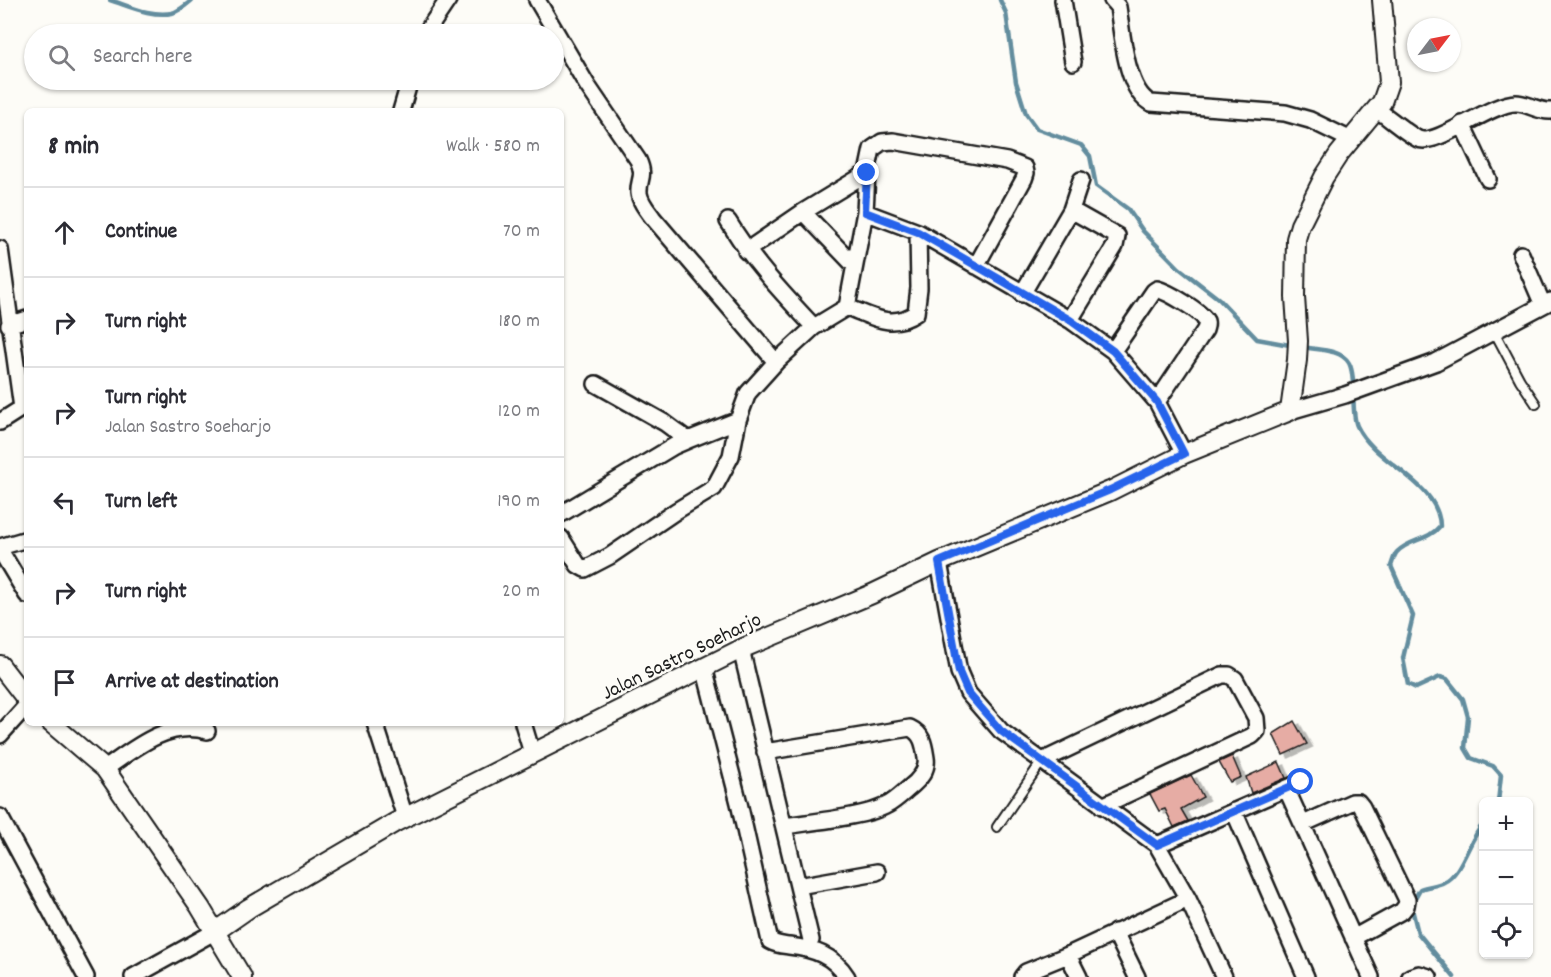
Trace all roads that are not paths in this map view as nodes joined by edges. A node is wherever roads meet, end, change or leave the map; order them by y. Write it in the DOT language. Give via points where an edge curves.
graph roads {
  1 [pos="448,0"];
  2 [pos="537,0"];
  3 [pos="1063,0"];
  4 [pos="1112,0"];
  5 [pos="1382,0"];
  6 [pos="432,24"];
  7 [pos="551,24"];
  8 [pos="564,46"];
  9 [pos="1073,62"];
  10 [pos="407,90"];
  11 [pos="402,108"];
  12 [pos="1376,109"];
  13 [pos="1551,111"];
  14 [pos="1462,124"];
  15 [pos="1351,140"];
  16 [pos="867,173"];
  17 [pos="1488,179"];
  18 [pos="1081,180"];
  19 [pos="1071,210"];
  20 [pos="803,212"];
  21 [pos="865,212"];
  22 [pos="729,221"];
  23 [pos="918,232"];
  24 [pos="0,249"];
  25 [pos="746,251"];
  26 [pos="1521,254"];
  27 [pos="854,265"];
  28 [pos="976,266"];
  29 [pos="1022,294"];
  30 [pos="1547,303"];
  31 [pos="847,307"];
  32 [pos="1070,320"];
  33 [pos="24,321"];
  34 [pos="9,325"];
  35 [pos="814,327"];
  36 [pos="1494,331"];
  37 [pos="1113,351"];
  38 [pos="776,362"];
  39 [pos="596,384"];
  40 [pos="1157,402"];
  41 [pos="1536,404"];
  42 [pos="24,407"];
  43 [pos="1290,411"];
  44 [pos="738,420"];
  45 [pos="0,422"];
  46 [pos="687,440"];
  47 [pos="1184,454"];
  48 [pos="564,512"];
  49 [pos="24,540"];
  50 [pos="564,543"];
  51 [pos="0,549"];
  52 [pos="939,562"];
  53 [pos="24,590"];
  54 [pos="741,649"];
  55 [pos="0,665"];
  56 [pos="704,667"];
  57 [pos="24,696"];
  58 [pos="24,708"];
  59 [pos="55,726"];
  60 [pos="376,726"];
  61 [pos="524,726"];
  62 [pos="207,731"];
  63 [pos="0,735"];
  64 [pos="765,752"];
  65 [pos="532,753"];
  66 [pos="1042,761"];
  67 [pos="105,769"];
  68 [pos="1301,782"];
  69 [pos="1286,789"];
  70 [pos="1102,806"];
  71 [pos="1234,811"];
  72 [pos="0,816"];
  73 [pos="405,817"];
  74 [pos="1304,824"];
  75 [pos="784,826"];
  76 [pos="997,827"];
  77 [pos="1157,845"];
  78 [pos="878,872"];
  79 [pos="798,886"];
  80 [pos="1188,899"];
  81 [pos="216,931"];
  82 [pos="1115,932"];
  83 [pos="1353,938"];
  84 [pos="811,940"];
  85 [pos="1068,955"];
  86 [pos="86,977"];
  87 [pos="133,977"];
  88 [pos="242,977"];
  89 [pos="847,977"];
  90 [pos="1022,977"];
  91 [pos="1079,977"];
  92 [pos="1137,977"];
  93 [pos="1224,977"];
  94 [pos="1306,977"];
  95 [pos="1371,977"];
  96 [pos="1410,977"];
  97 [pos="1429,977"];
  1 -- 6 [label="street"];
  2 -- 7 [label="street"];
  3 -- 9 [label="street"];
  4 -- 15 [label="street" via="1118,7 1130,72 1144,100 1151,104 1285,113"];
  5 -- 12 [label="street" via="1389,82"];
  8 -- 38 [label="street" via="638,160 643,170 639,192 652,218"];
  10 -- 11 [label="street"];
  12 -- 14 [label="street" via="1420,140 1432,139"];
  12 -- 15 [label="street"];
  13 -- 14 [label="street" via="1516,103"];
  14 -- 17 [label="street"];
  15 -- 43 [label="street" via="1324,177 1296,239 1294,297 1298,340"];
  16 -- 20 [label="street"];
  16 -- 21 [label="street"];
  16 -- 28 [label="street" via="873,149 882,142 893,141 1006,161 1025,168 1024,179"];
  18 -- 19 [label="street"];
  19 -- 29 [label="street"];
  19 -- 32 [label="street" via="1118,236"];
  20 -- 25 [label="street"];
  20 -- 27 [label="street"];
  21 -- 23 [label="street"];
  21 -- 27 [label="street"];
  22 -- 25 [label="street"];
  23 -- 28 [label="street"];
  23 -- 31 [label="street" via="916,313 889,323"];
  24 -- 34 [label="street"];
  25 -- 35 [label="street"];
  26 -- 30 [label="street"];
  27 -- 31 [label="street"];
  28 -- 29 [label="street"];
  29 -- 32 [label="street"];
  30 -- 36 [label="street"];
  31 -- 35 [label="street"];
  32 -- 37 [label="street"];
  33 -- 34 [label="street"];
  34 -- 42 [label="street"];
  35 -- 38 [label="street"];
  36 -- 41 [label="lane"];
  36 -- 43 [label="street" via="1436,362"];
  37 -- 40 [label="street"];
  37 -- 40 [label="street" via="1157,289 1205,319 1205,330"];
  38 -- 44 [label="street" via="748,393"];
  39 -- 46 [label="street"];
  40 -- 47 [label="street"];
  42 -- 45 [label="street"];
  43 -- 47 [label="street, Jalan Sastro Soeharjo"];
  44 -- 46 [label="street"];
  44 -- 50 [label="street" via="731,456 714,488 585,568 578,565"];
  46 -- 48 [label="street"];
  47 -- 52 [label="street, Jalan Sastro Soeharjo" via="1110,490"];
  49 -- 51 [label="street"];
  51 -- 53 [label="street"];
  52 -- 54 [label="street, Jalan Sastro Soeharjo"];
  52 -- 66 [label="street" via="959,672 968,693 1001,731"];
  54 -- 56 [label="street, Jalan Sastro Soeharjo"];
  54 -- 64 [label="street"];
  55 -- 57 [label="street"];
  56 -- 65 [label="street, Jalan Sastro Soeharjo"];
  56 -- 89 [label="street" via="770,941 823,954 839,965"];
  58 -- 63 [label="street"];
  59 -- 67 [label="street"];
  60 -- 73 [label="street"];
  61 -- 65 [label="street"];
  62 -- 67 [label="street" via="165,731"];
  64 -- 75 [label="street"];
  64 -- 75 [label="street" via="910,728 924,741 927,763 922,774 887,806 873,812"];
  65 -- 73 [label="street, Jalan Sastro Soeharjo"];
  66 -- 70 [label="street"];
  66 -- 70 [label="street" via="1222,675 1235,679 1256,718 1257,731 1252,736"];
  66 -- 76 [label="lane"];
  67 -- 81 [label="street"];
  68 -- 69 [label="street"];
  69 -- 71 [label="street"];
  69 -- 74 [label="street"];
  70 -- 77 [label="street"];
  71 -- 77 [label="street"];
  71 -- 94 [label="street"];
  72 -- 86 [label="street"];
  73 -- 81 [label="street, Jalan Sastro Soeharjo"];
  74 -- 83 [label="street"];
  74 -- 83 [label="street" via="1358,802 1407,900 1402,911"];
  75 -- 79 [label="street"];
  77 -- 80 [label="street"];
  78 -- 79 [label="street"];
  79 -- 84 [label="street"];
  80 -- 82 [label="street"];
  80 -- 93 [label="street"];
  81 -- 87 [label="street"];
  81 -- 88 [label="street"];
  82 -- 85 [label="street"];
  82 -- 92 [label="street"];
  83 -- 95 [label="street"];
  85 -- 90 [label="street"];
  85 -- 91 [label="street"];
  96 -- 97 [label="street"];
}
